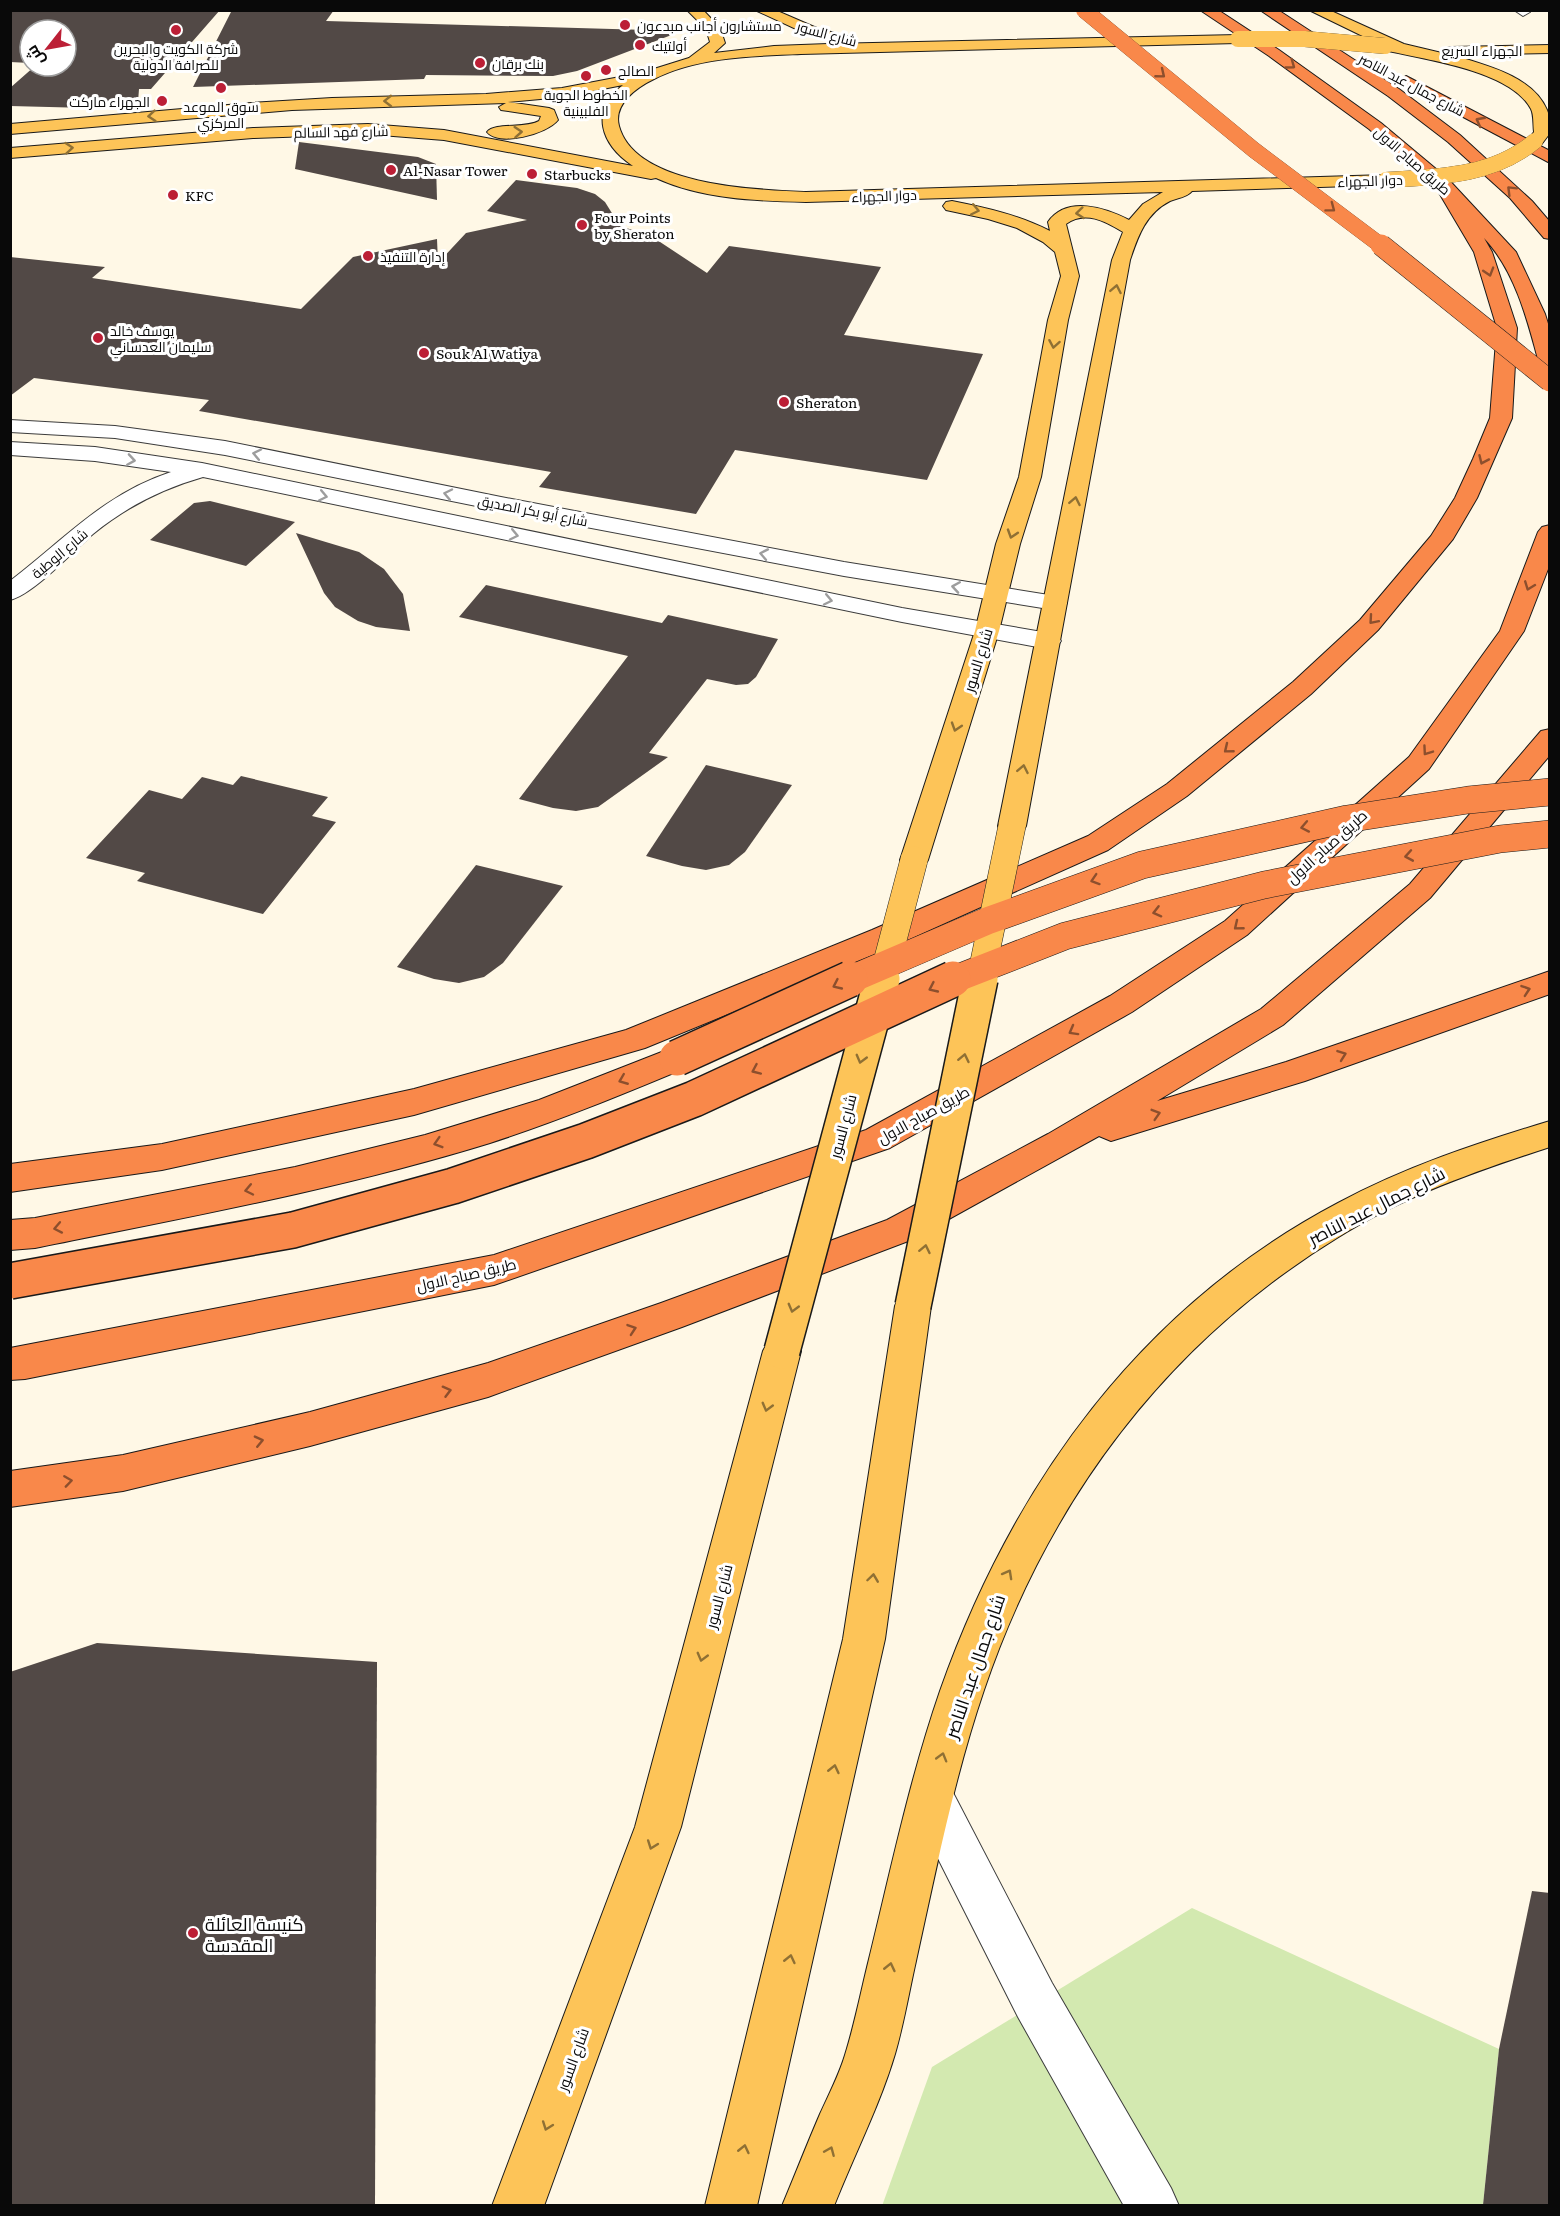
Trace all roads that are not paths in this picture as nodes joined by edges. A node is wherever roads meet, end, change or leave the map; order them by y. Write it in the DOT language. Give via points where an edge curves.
graph roads {
  1 [pos="694,10"];
  2 [pos="762,10"];
  3 [pos="1084,10"];
  4 [pos="1207,10"];
  5 [pos="1267,10"];
  6 [pos="1275,10"];
  7 [pos="1316,10"];
  8 [pos="894,47"];
  9 [pos="1392,47"];
  10 [pos="1550,48"];
  11 [pos="1415,50"];
  12 [pos="694,61"];
  13 [pos="654,72"];
  14 [pos="1550,91"];
  15 [pos="416,101"];
  16 [pos="1539,110"];
  17 [pos="10,129"];
  18 [pos="418,132"];
  19 [pos="1542,137"];
  20 [pos="10,153"];
  21 [pos="1550,158"];
  22 [pos="668,176"];
  23 [pos="1442,183"];
  24 [pos="1208,185"];
  25 [pos="855,196"];
  26 [pos="1131,229"];
  27 [pos="1550,234"];
  28 [pos="1064,250"];
  29 [pos="1550,367"];
  30 [pos="1550,381"];
  31 [pos="10,426"];
  32 [pos="10,448"];
  33 [pos="95,454"];
  34 [pos="202,470"];
  35 [pos="107,512"];
  36 [pos="1550,532"];
  37 [pos="10,594"];
  38 [pos="998,594"];
  39 [pos="1055,603"];
  40 [pos="987,632"];
  41 [pos="1048,641"];
  42 [pos="1550,737"];
  43 [pos="1550,792"];
  44 [pos="1550,834"];
  45 [pos="1550,982"];
  46 [pos="1550,1134"];
  47 [pos="1060,1143"];
  48 [pos="10,1178"];
  49 [pos="10,1235"];
  50 [pos="10,1281"];
  51 [pos="10,1364"];
  52 [pos="10,1490"];
  53 [pos="931,1797"];
  54 [pos="518,2205"];
  55 [pos="731,2205"];
  56 [pos="808,2205"];
  57 [pos="1154,2205"];
  1 -- 12 [label="main road" via="710,23 718,43"];
  2 -- 8 [label="main road, شارع السور" via="814,32"];
  3 -- 30 [label="highway, one-way, bridge" via="1254,150 1354,224"];
  4 -- 23 [label="highway, طريق صباح الاول, one-way" via="1375,126"];
  27 -- 5 [label="highway, one-way" via="1512,189 1422,112"];
  21 -- 6 [label="highway, شارع جمال عبد الناصر, one-way"];
  7 -- 9 [label="main road"];
  8 -- 9 [label="main road, دوار الجهراء, bridge" via="1305,39"];
  8 -- 12 [label="main road, دوار الجهراء" via="751,53"];
  9 -- 11 [label="main road, دوار الجهراء"];
  10 -- 11 [label="main road, الجهراء السريع"];
  11 -- 16 [label="main road, دوار الجهراء" via="1495,75 1514,86"];
  12 -- 13 [label="main road, دوار الجهراء"];
  13 -- 15 [label="main road, شارع فهد السالم" via="590,90"];
  13 -- 22 [label="main road, دوار الجهراء" via="620,95 608,121 620,147 642,164"];
  14 -- 16 [label="main road"];
  15 -- 17 [label="main road, شارع فهد السالم, one-way" via="261,107"];
  18 -- 15 [label="main road, one-way" via="519,132 537,129 550,120 548,113 528,108"];
  16 -- 19 [label="main road, دوار الجهراء"];
  20 -- 18 [label="main road, شارع فهد السالم, one-way" via="328,129"];
  18 -- 22 [label="main road, شارع فهد السالم"];
  19 -- 24 [label="main road, دوار الجهراء, bridge" via="1523,153 1500,164 1449,176"];
  22 -- 25 [label="main road, دوار الجهراء" via="701,188 755,196"];
  23 -- 29 [label="highway, طريق صباح الاول" via="1507,252 1535,314"];
  23 -- 48 [label="highway, one-way" via="1483,252 1507,328 1501,418 1484,459 1441,538 1370,625 1302,688 1177,790 1098,843 883,938 634,1040 414,1102 162,1157"];
  24 -- 25 [label="main road, دوار الجهراء"];
  24 -- 26 [label="main road" via="1171,194 1145,208"];
  25 -- 28 [label="main road, one-way" via="955,206 992,214 1023,224"];
  26 -- 28 [label="main road, شارع السور, one-way" via="1106,215 1090,212 1064,216 1057,222"];
  39 -- 26 [label="main road, one-way" via="1121,260"];
  28 -- 38 [label="main road, شارع السور, one-way" via="1070,276 1058,320 1030,477 1008,544"];
  38 -- 31 [label="street, شارع أبو بكر الصديق, one-way" via="844,569 225,448 115,432"];
  32 -- 33 [label="street, شارع أبو بكر الصديق"];
  33 -- 34 [label="street, شارع أبو بكر الصديق, one-way"];
  33 -- 35 [label="street" via="108,471 112,491"];
  34 -- 35 [label="street, شارع الوطية" via="134,495"];
  34 -- 40 [label="street, شارع أبو بكر الصديق, one-way"];
  35 -- 37 [label="street, شارع الوطية"];
  36 -- 51 [label="highway, طريق صباح الاول, one-way" via="1512,631 1419,763 1271,897 1236,928 1121,1004 878,1139 494,1270"];
  38 -- 39 [label="street, شارع أبو بكر الصديق"];
  38 -- 40 [label="main road, شارع السور"];
  39 -- 41 [label="main road"];
  40 -- 41 [label="street, شارع أبو بكر الصديق"];
  40 -- 54 [label="main road, شارع السور, one-way, bridge" via="914,860 658,1827"];
  55 -- 41 [label="main road, one-way, bridge" via="864,1639 913,1306"];
  42 -- 47 [label="highway" via="1420,891 1272,1017"];
  43 -- 49 [label="highway, one-way, bridge" via="1348,818 1154,862 1094,880 900,956 677,1058 550,1109 423,1148 302,1179"];
  44 -- 50 [label="highway, one-way, bridge" via="1500,839 1264,885 1065,936 954,979 694,1099 453,1186 293,1230"];
  47 -- 45 [label="highway, one-way" via="1294,1072"];
  53 -- 46 [label="main road, شارع جمال عبد الناصر, one-way" via="961,1691 997,1595 1052,1495 1112,1411 1178,1338 1250,1277 1325,1227 1409,1184 1484,1154"];
  52 -- 47 [label="highway, one-way" via="123,1473 310,1429 488,1380 899,1230"];
  56 -- 53 [label="main road, شارع جمال عبد الناصر, one-way" via="868,2059"];
  53 -- 57 [label="street" via="1035,2000"];
}
